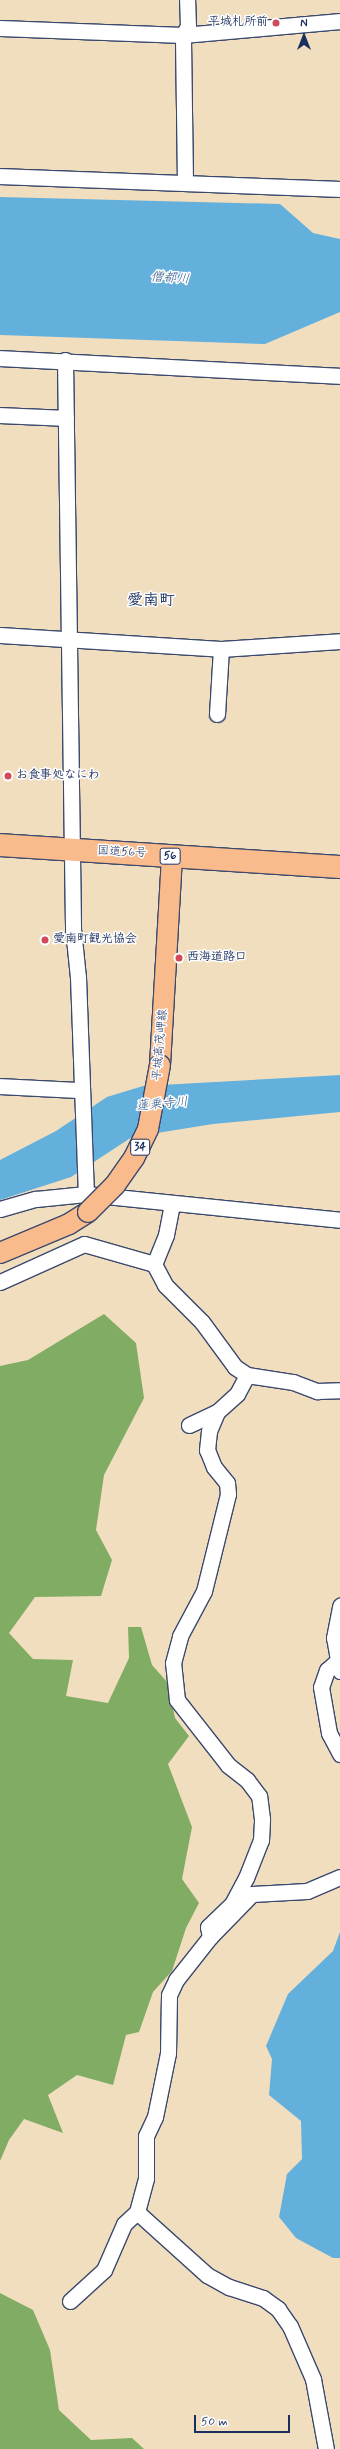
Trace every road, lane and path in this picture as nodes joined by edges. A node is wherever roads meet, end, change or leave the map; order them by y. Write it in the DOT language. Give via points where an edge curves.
graph roads {
  1 [pos="187,0"];
  2 [pos="340,21"];
  3 [pos="0,28"];
  4 [pos="183,35"];
  5 [pos="0,176"];
  6 [pos="185,182"];
  7 [pos="340,189"];
  8 [pos="0,358"];
  9 [pos="65,360"];
  10 [pos="340,376"];
  11 [pos="0,415"];
  12 [pos="66,418"];
  13 [pos="0,635"];
  14 [pos="71,639"];
  15 [pos="340,641"];
  16 [pos="222,649"];
  17 [pos="217,714"];
  18 [pos="0,845"];
  19 [pos="71,850"];
  20 [pos="172,856"];
  21 [pos="340,867"];
  22 [pos="0,1086"];
  23 [pos="80,1095"];
  24 [pos="87,1203"];
  25 [pos="172,1204"];
  26 [pos="0,1209"];
  27 [pos="340,1220"];
  28 [pos="0,1253"];
  29 [pos="154,1264"];
  30 [pos="0,1282"];
  31 [pos="247,1375"];
  32 [pos="340,1390"];
  33 [pos="217,1412"];
  34 [pos="189,1426"];
  35 [pos="340,1606"];
  36 [pos="338,1667"];
  37 [pos="340,1754"];
  38 [pos="340,1876"];
  39 [pos="210,1937"];
  40 [pos="137,2212"];
  41 [pos="70,2301"];
  42 [pos="326,2449"];
  1 -- 4 [label="street" via="188,26"];
  2 -- 4 [label="street"];
  3 -- 4 [label="street"];
  4 -- 6 [label="street"];
  5 -- 6 [label="street"];
  6 -- 7 [label="street"];
  8 -- 9 [label="street"];
  9 -- 10 [label="street"];
  9 -- 12 [label="street"];
  11 -- 12 [label="street"];
  12 -- 14 [label="street"];
  13 -- 14 [label="street"];
  14 -- 16 [label="street"];
  14 -- 19 [label="street"];
  15 -- 16 [label="street"];
  16 -- 17 [label="street"];
  18 -- 19 [label="highway, 国道56号 / 56"];
  19 -- 20 [label="highway, 国道56号 / 56"];
  19 -- 23 [label="street"];
  20 -- 21 [label="highway, 国道56号 / 56"];
  20 -- 24 [label="main road, 平城高茂岬線 / 34, bridge" via="160,1065 148,1129 134,1158 115,1185"];
  22 -- 23 [label="street"];
  23 -- 24 [label="street"];
  24 -- 25 [label="street"];
  24 -- 26 [label="street" via="36,1199"];
  24 -- 28 [label="main road, 34" via="62,1227"];
  25 -- 27 [label="street"];
  25 -- 29 [label="street" via="166,1235"];
  29 -- 30 [label="street" via="84,1244"];
  29 -- 31 [label="street" via="164,1285 202,1322 234,1367"];
  31 -- 32 [label="street" via="293,1382 317,1392"];
  31 -- 33 [label="street" via="237,1394"];
  33 -- 34 [label="street"];
  33 -- 39 [label="street" via="209,1431 207,1450 214,1467 227,1483 228,1494 204,1591 180,1636 173,1663 177,1700 228,1765 247,1780 259,1796 262,1819 260,1840 246,1878 232,1904 208,1927"];
  35 -- 36 [label="street" via="334,1638"];
  36 -- 37 [label="street" via="327,1670 321,1687 329,1733"];
  38 -- 39 [label="street" via="307,1891 252,1894"];
  39 -- 40 [label="street" via="176,1980 169,1995 168,2053 155,2117 146,2136 146,2178"];
  40 -- 41 [label="street" via="124,2224 104,2270"];
  40 -- 42 [label="street" via="207,2275 229,2287 263,2298 278,2309 290,2326 313,2379"];
}
